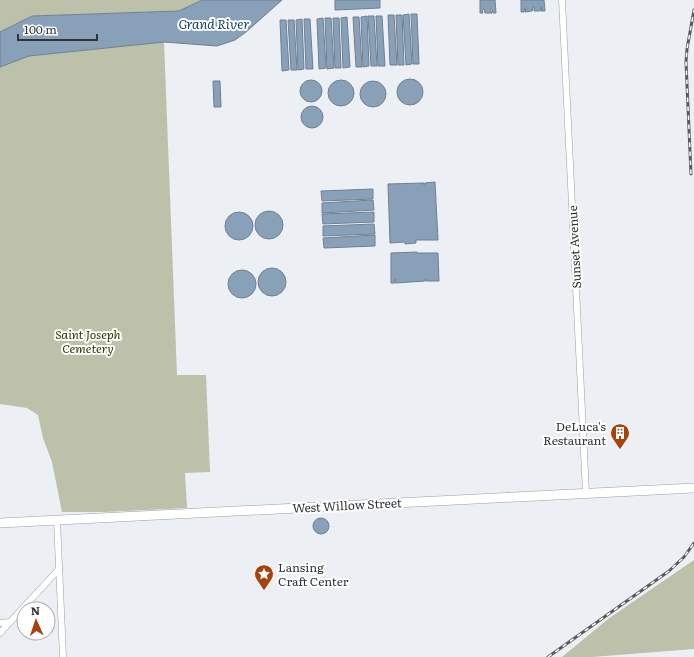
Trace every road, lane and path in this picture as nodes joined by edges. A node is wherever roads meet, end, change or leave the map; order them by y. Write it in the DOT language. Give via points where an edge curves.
graph roads {
  1 [pos="562,0"];
  2 [pos="694,488"];
  3 [pos="586,494"];
  4 [pos="57,520"];
  5 [pos="0,523"];
  6 [pos="59,569"];
  7 [pos="10,622"];
  8 [pos="0,623"];
  9 [pos="0,633"];
  10 [pos="63,657"];
  1 -- 3 [label="street, Sunset Avenue"];
  2 -- 3 [label="street, West Willow Street"];
  3 -- 4 [label="street, West Willow Street"];
  4 -- 5 [label="street, West Willow Street"];
  4 -- 6 [label="street"];
  6 -- 7 [label="street"];
  6 -- 10 [label="street"];
  7 -- 8 [label="street"];
  7 -- 9 [label="street"];
}
